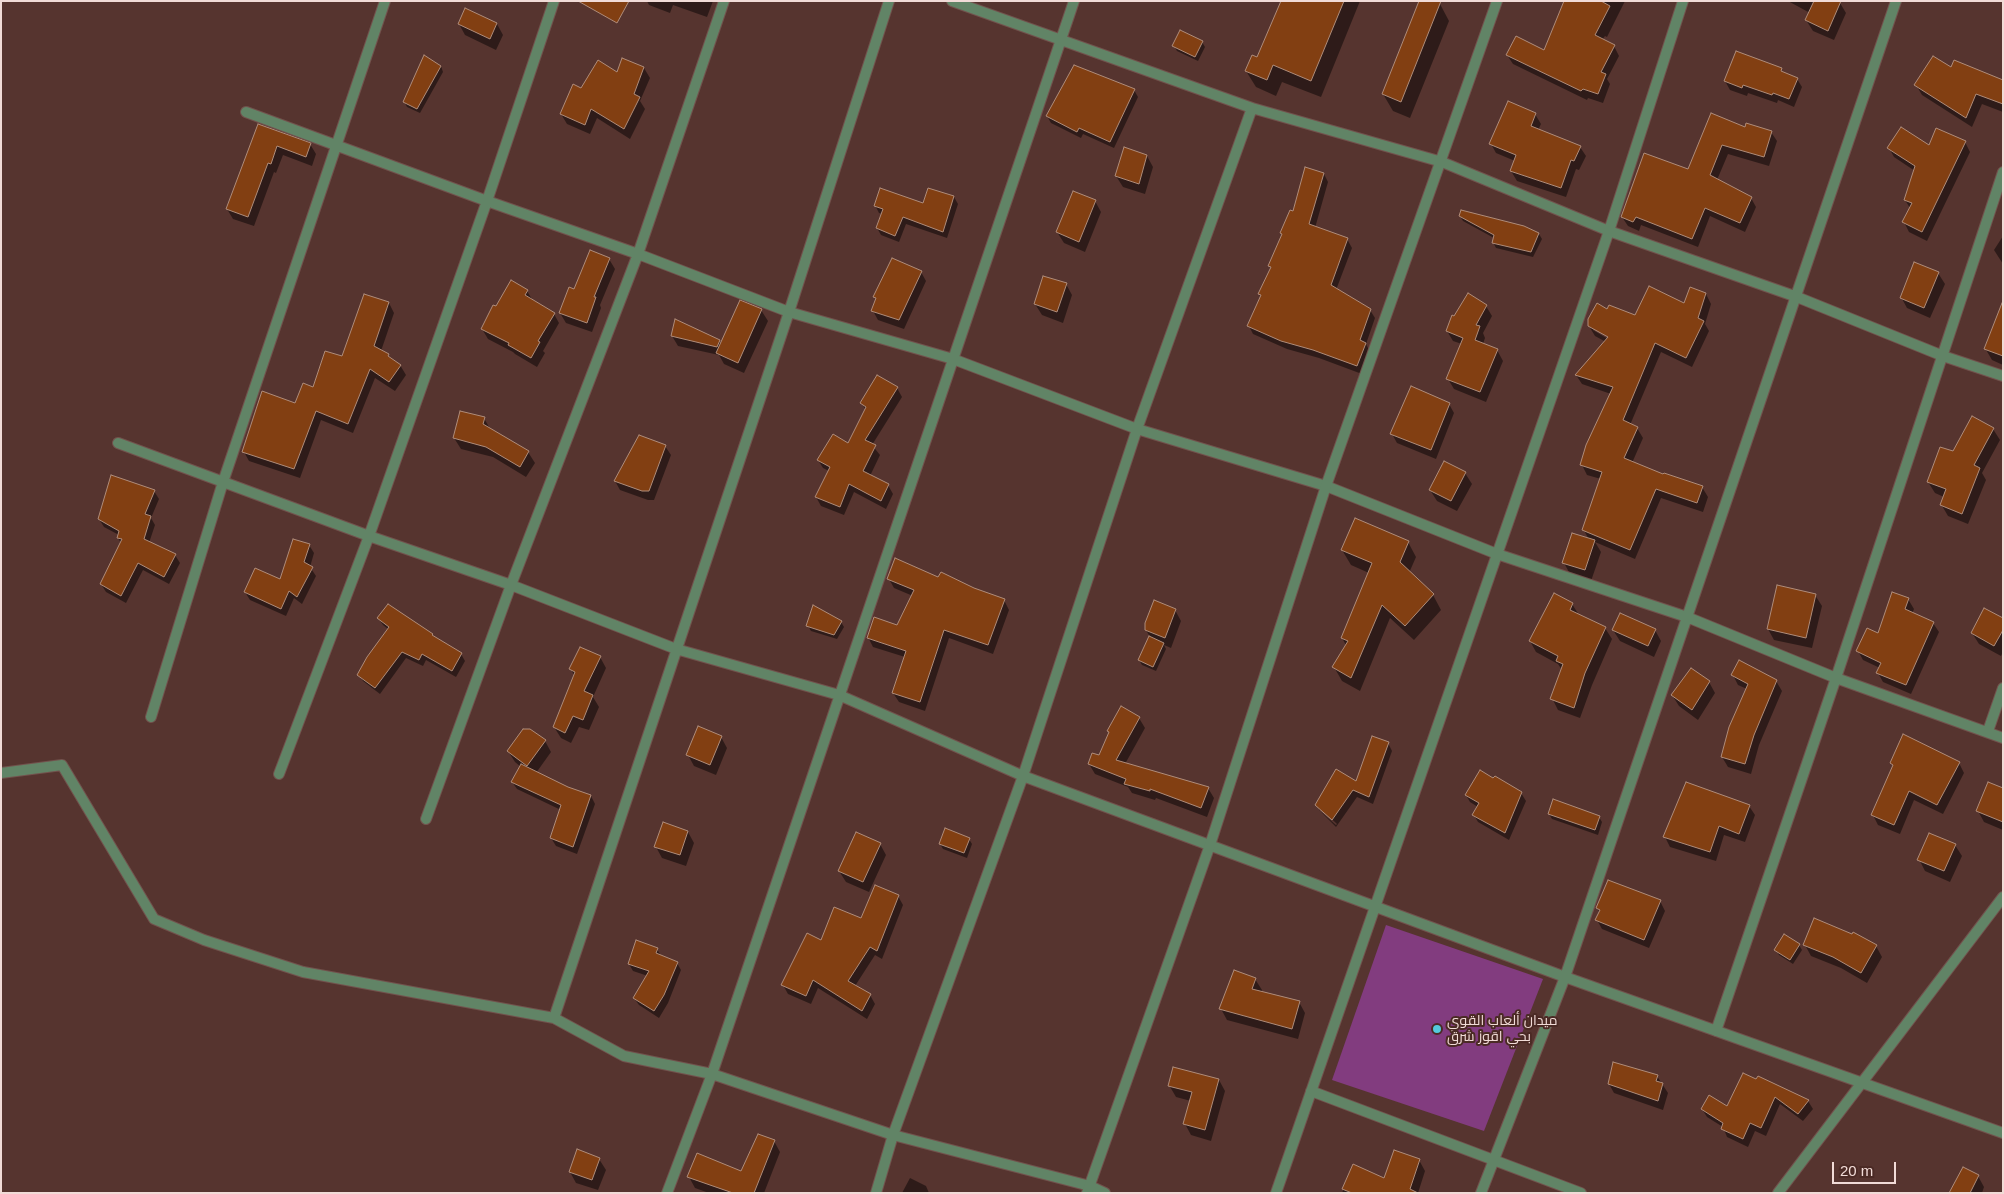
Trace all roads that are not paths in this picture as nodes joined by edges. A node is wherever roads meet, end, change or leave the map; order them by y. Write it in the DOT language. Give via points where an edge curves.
graph roads {
  1 [pos="385,1"];
  2 [pos="554,1"];
  3 [pos="724,1"];
  4 [pos="889,1"];
  5 [pos="952,1"];
  6 [pos="1074,1"];
  7 [pos="1497,1"];
  8 [pos="1683,1"];
  9 [pos="1896,1"];
  10 [pos="1061,39"];
  11 [pos="1252,108"];
  12 [pos="246,112"];
  13 [pos="336,145"];
  14 [pos="1442,162"];
  15 [pos="2003,172"];
  16 [pos="487,201"];
  17 [pos="1609,231"];
  18 [pos="638,254"];
  19 [pos="1797,297"];
  20 [pos="789,312"];
  21 [pos="1943,356"];
  22 [pos="953,359"];
  23 [pos="2003,376"];
  24 [pos="1136,429"];
  25 [pos="118,443"];
  26 [pos="223,482"];
  27 [pos="1326,486"];
  28 [pos="369,536"];
  29 [pos="1497,554"];
  30 [pos="511,585"];
  31 [pos="1687,617"];
  32 [pos="676,649"];
  33 [pos="1836,678"];
  34 [pos="2003,688"];
  35 [pos="839,695"];
  36 [pos="151,718"];
  37 [pos="1988,731"];
  38 [pos="2003,738"];
  39 [pos="1,773"];
  40 [pos="279,774"];
  41 [pos="1023,776"];
  42 [pos="426,819"];
  43 [pos="1210,844"];
  44 [pos="2003,897"];
  45 [pos="1374,906"];
  46 [pos="1565,977"];
  47 [pos="554,1018"];
  48 [pos="1716,1031"];
  49 [pos="712,1074"];
  50 [pos="1860,1083"];
  51 [pos="1311,1091"];
  52 [pos="2003,1134"];
  53 [pos="893,1135"];
  54 [pos="1494,1160"];
  55 [pos="1088,1189"];
  56 [pos="667,1193"];
  57 [pos="876,1193"];
  58 [pos="1105,1193"];
  59 [pos="1276,1193"];
  60 [pos="1481,1193"];
  61 [pos="1581,1193"];
  62 [pos="1778,1193"];
  1 -- 13 [label="street"];
  2 -- 16 [label="street"];
  3 -- 18 [label="street"];
  4 -- 20 [label="street"];
  5 -- 10 [label="street"];
  6 -- 10 [label="street"];
  7 -- 14 [label="street"];
  8 -- 17 [label="street"];
  9 -- 19 [label="street"];
  10 -- 11 [label="street"];
  10 -- 22 [label="street"];
  11 -- 14 [label="street"];
  11 -- 24 [label="street"];
  12 -- 13 [label="street"];
  13 -- 16 [label="street"];
  13 -- 26 [label="street"];
  14 -- 17 [label="street"];
  14 -- 27 [label="street"];
  15 -- 21 [label="street"];
  16 -- 18 [label="street"];
  16 -- 28 [label="street"];
  17 -- 19 [label="street"];
  17 -- 29 [label="street"];
  18 -- 20 [label="street"];
  18 -- 30 [label="street"];
  19 -- 21 [label="street"];
  19 -- 31 [label="street"];
  20 -- 22 [label="street"];
  20 -- 32 [label="street"];
  21 -- 23 [label="street"];
  21 -- 33 [label="street"];
  22 -- 24 [label="street"];
  22 -- 35 [label="street"];
  24 -- 27 [label="street"];
  24 -- 41 [label="street"];
  25 -- 26 [label="street"];
  26 -- 28 [label="street"];
  26 -- 36 [label="street"];
  27 -- 29 [label="street"];
  27 -- 43 [label="street"];
  28 -- 30 [label="street"];
  28 -- 40 [label="street"];
  29 -- 31 [label="street"];
  29 -- 45 [label="street"];
  30 -- 32 [label="street"];
  30 -- 42 [label="street"];
  31 -- 33 [label="street"];
  31 -- 46 [label="street"];
  32 -- 35 [label="street"];
  32 -- 47 [label="street"];
  33 -- 37 [label="street"];
  33 -- 48 [label="street"];
  34 -- 37 [label="street"];
  35 -- 41 [label="street"];
  35 -- 49 [label="street"];
  37 -- 38 [label="street"];
  39 -- 47 [label="street" via="62,765 154,919 204,940 303,972"];
  41 -- 43 [label="street"];
  41 -- 53 [label="street"];
  43 -- 45 [label="street"];
  43 -- 55 [label="street"];
  44 -- 50 [label="street"];
  45 -- 46 [label="street"];
  45 -- 51 [label="street"];
  46 -- 48 [label="street"];
  46 -- 54 [label="street"];
  47 -- 49 [label="street" via="624,1056"];
  48 -- 50 [label="street"];
  49 -- 53 [label="street"];
  49 -- 56 [label="street"];
  50 -- 52 [label="street"];
  50 -- 62 [label="street"];
  51 -- 54 [label="street"];
  51 -- 59 [label="street"];
  53 -- 55 [label="street"];
  53 -- 57 [label="street"];
  54 -- 60 [label="street"];
  54 -- 61 [label="street"];
  55 -- 58 [label="street"];
}
